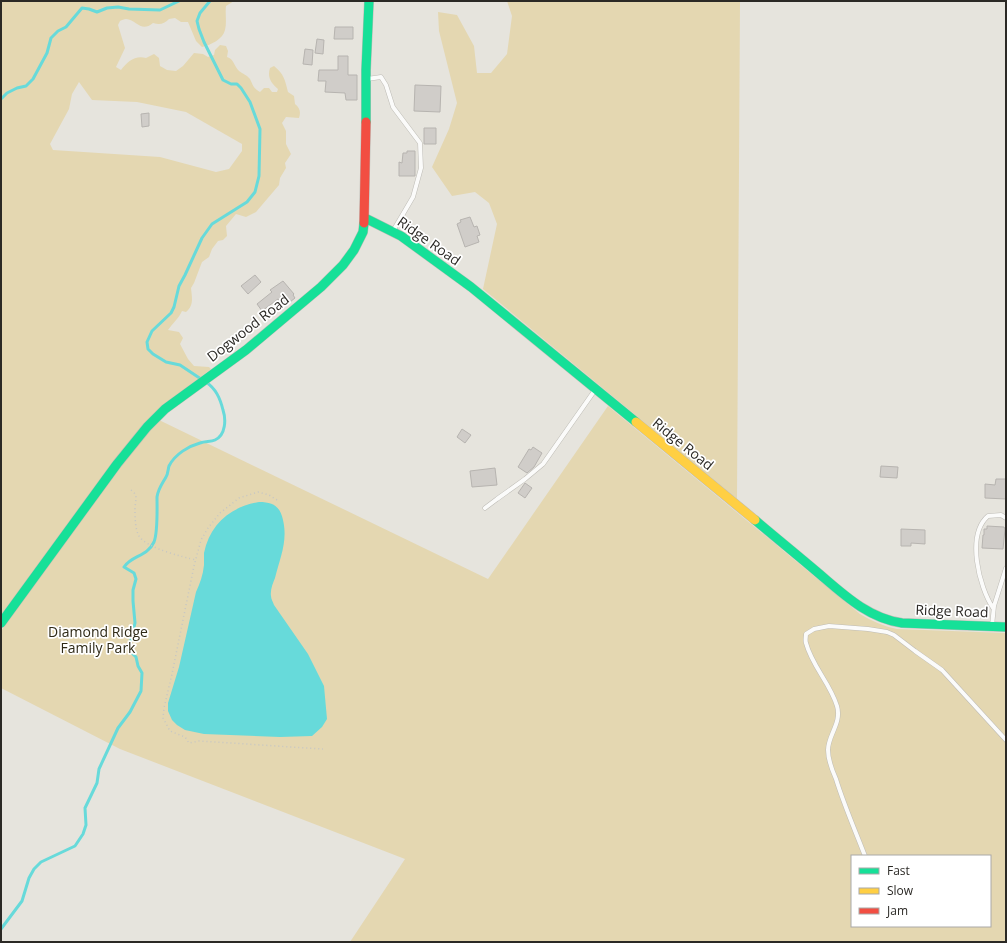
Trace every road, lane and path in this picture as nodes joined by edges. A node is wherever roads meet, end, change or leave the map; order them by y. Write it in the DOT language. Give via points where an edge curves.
graph roads {
  1 [pos="369,1"];
  2 [pos="366,80"];
  3 [pos="365,218"];
  4 [pos="393,231"];
  5 [pos="595,390"];
  6 [pos="131,490"];
  7 [pos="276,500"];
  8 [pos="485,508"];
  9 [pos="1006,518"];
  10 [pos="195,559"];
  11 [pos="1006,568"];
  12 [pos="994,608"];
  13 [pos="1,623"];
  14 [pos="992,626"];
  15 [pos="1006,626"];
  16 [pos="1006,740"];
  17 [pos="323,749"];
  18 [pos="865,855"];
  1 -- 2 [label="street, Dogwood Road"];
  2 -- 3 [label="street, Dogwood Road"];
  2 -- 4 [label="lane" via="380,77 386,85 393,107 420,143 421,168 413,197"];
  3 -- 4 [label="street, Ridge Road"];
  3 -- 13 [label="street, Dogwood Road" via="358,243 343,265 321,287 246,350 161,413 136,439"];
  4 -- 5 [label="street, Ridge Road" via="471,287"];
  5 -- 8 [label="lane" via="543,464"];
  5 -- 14 [label="street, Ridge Road" via="868,612 896,622"];
  6 -- 10 [label="path" via="136,493 136,527 144,541 179,556"];
  7 -- 10 [label="path" via="258,492 239,498 220,513 208,528"];
  9 -- 12 [label="lane" via="1001,515 988,516 980,526 977,539 977,561 988,599"];
  10 -- 17 [label="path" via="164,708 163,718 166,726 170,731 185,737 189,743 194,741"];
  11 -- 12 [label="lane"];
  12 -- 14 [label="lane"];
  14 -- 15 [label="street, Ridge Road"];
  16 -- 18 [label="lane" via="942,670 894,635 868,629 829,626 814,629 806,634 805,642 837,707 837,725 828,750 841,795"];
}
